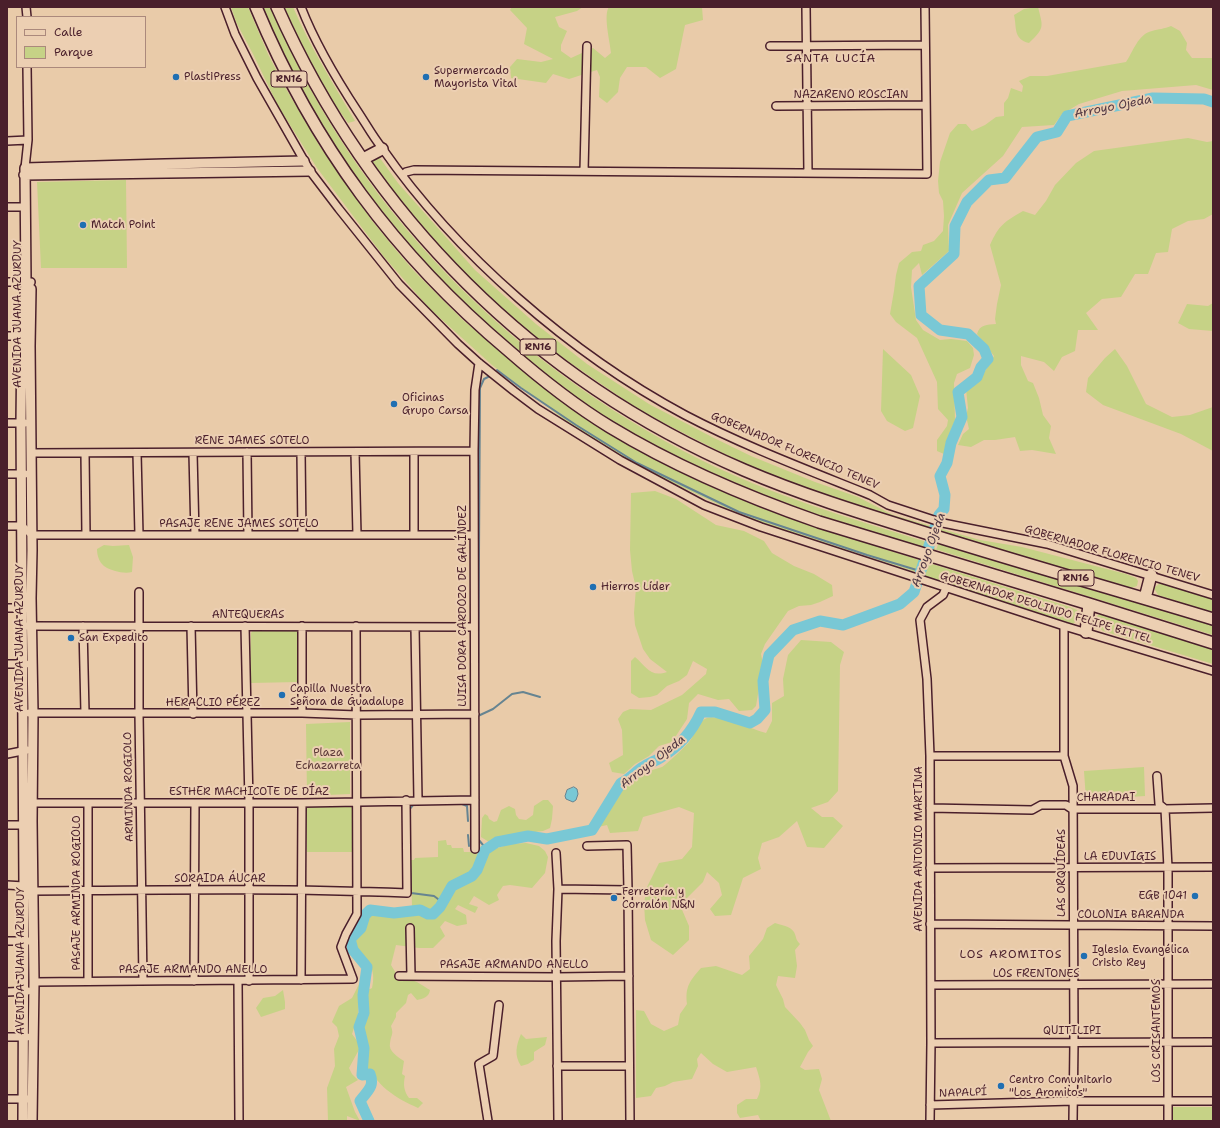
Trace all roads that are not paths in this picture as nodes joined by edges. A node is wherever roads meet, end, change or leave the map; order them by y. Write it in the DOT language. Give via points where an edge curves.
graph roads {
  1 [pos="225,7"];
  2 [pos="256,7"];
  3 [pos="277,7"];
  4 [pos="301,7"];
  5 [pos="806,7"];
  6 [pos="925,7"];
  7 [pos="925,45"];
  8 [pos="587,46"];
  9 [pos="770,46"];
  10 [pos="806,46"];
  11 [pos="27,68"];
  12 [pos="926,105"];
  13 [pos="776,106"];
  14 [pos="807,106"];
  15 [pos="28,140"];
  16 [pos="7,141"];
  17 [pos="382,149"];
  18 [pos="363,159"];
  19 [pos="304,161"];
  20 [pos="166,168"];
  21 [pos="310,171"];
  22 [pos="584,171"];
  23 [pos="27,172"];
  24 [pos="808,173"];
  25 [pos="402,175"];
  26 [pos="7,207"];
  27 [pos="24,207"];
  28 [pos="7,282"];
  29 [pos="28,282"];
  30 [pos="7,336"];
  31 [pos="26,336"];
  32 [pos="480,363"];
  33 [pos="7,423"];
  34 [pos="26,423"];
  35 [pos="474,451"];
  36 [pos="193,452"];
  37 [pos="247,452"];
  38 [pos="301,452"];
  39 [pos="355,452"];
  40 [pos="414,452"];
  41 [pos="31,453"];
  42 [pos="85,453"];
  43 [pos="137,453"];
  44 [pos="7,474"];
  45 [pos="22,474"];
  46 [pos="31,474"];
  47 [pos="7,526"];
  48 [pos="22,526"];
  49 [pos="32,535"];
  50 [pos="86,535"];
  51 [pos="139,535"];
  52 [pos="195,535"];
  53 [pos="248,535"];
  54 [pos="302,535"];
  55 [pos="357,535"];
  56 [pos="414,535"];
  57 [pos="474,535"];
  58 [pos="1151,575"];
  59 [pos="946,588"];
  60 [pos="139,592"];
  61 [pos="1213,595"];
  62 [pos="1145,598"];
  63 [pos="1089,604"];
  64 [pos="7,608"];
  65 [pos="27,608"];
  66 [pos="1213,619"];
  67 [pos="27,626"];
  68 [pos="83,626"];
  69 [pos="140,626"];
  70 [pos="191,626"];
  71 [pos="245,626"];
  72 [pos="302,626"];
  73 [pos="356,626"];
  74 [pos="415,626"];
  75 [pos="1064,626"];
  76 [pos="474,627"];
  77 [pos="1086,632"];
  78 [pos="1213,643"];
  79 [pos="7,664"];
  80 [pos="22,664"];
  81 [pos="32,664"];
  82 [pos="1213,671"];
  83 [pos="302,713"];
  84 [pos="23,714"];
  85 [pos="33,714"];
  86 [pos="85,714"];
  87 [pos="139,714"];
  88 [pos="193,714"];
  89 [pos="248,714"];
  90 [pos="417,714"];
  91 [pos="475,714"];
  92 [pos="357,715"];
  93 [pos="27,750"];
  94 [pos="7,754"];
  95 [pos="930,756"];
  96 [pos="1064,756"];
  97 [pos="1157,776"];
  98 [pos="406,800"];
  99 [pos="418,800"];
  100 [pos="475,800"];
  101 [pos="249,802"];
  102 [pos="357,802"];
  103 [pos="28,803"];
  104 [pos="141,803"];
  105 [pos="195,803"];
  106 [pos="302,803"];
  107 [pos="88,804"];
  108 [pos="930,808"];
  109 [pos="1213,808"];
  110 [pos="1165,809"];
  111 [pos="1072,810"];
  112 [pos="32,821"];
  113 [pos="7,825"];
  114 [pos="22,825"];
  115 [pos="587,846"];
  116 [pos="475,849"];
  117 [pos="556,854"];
  118 [pos="1213,866"];
  119 [pos="1073,867"];
  120 [pos="930,868"];
  121 [pos="1168,868"];
  122 [pos="7,885"];
  123 [pos="24,886"];
  124 [pos="558,889"];
  125 [pos="195,890"];
  126 [pos="249,890"];
  127 [pos="628,890"];
  128 [pos="33,891"];
  129 [pos="89,891"];
  130 [pos="142,891"];
  131 [pos="302,891"];
  132 [pos="357,891"];
  133 [pos="930,924"];
  134 [pos="1073,925"];
  135 [pos="1168,926"];
  136 [pos="1213,926"];
  137 [pos="410,928"];
  138 [pos="7,941"];
  139 [pos="23,941"];
  140 [pos="33,941"];
  141 [pos="399,976"];
  142 [pos="411,976"];
  143 [pos="629,976"];
  144 [pos="557,977"];
  145 [pos="249,980"];
  146 [pos="301,980"];
  147 [pos="143,981"];
  148 [pos="194,981"];
  149 [pos="238,981"];
  150 [pos="88,982"];
  151 [pos="1168,984"];
  152 [pos="1213,984"];
  153 [pos="931,985"];
  154 [pos="1073,985"];
  155 [pos="34,987"];
  156 [pos="7,992"];
  157 [pos="24,992"];
  158 [pos="499,1006"];
  159 [pos="28,1037"];
  160 [pos="7,1038"];
  161 [pos="1074,1042"];
  162 [pos="1213,1042"];
  163 [pos="931,1043"];
  164 [pos="1168,1043"];
  165 [pos="557,1066"];
  166 [pos="629,1066"];
  167 [pos="7,1099"];
  168 [pos="28,1099"];
  169 [pos="1073,1101"];
  170 [pos="1168,1101"];
  171 [pos="1213,1101"];
  172 [pos="930,1105"];
  173 [pos="23,1121"];
  174 [pos="32,1121"];
  175 [pos="239,1121"];
  176 [pos="488,1121"];
  177 [pos="558,1121"];
  178 [pos="630,1121"];
  179 [pos="930,1121"];
  180 [pos="1073,1121"];
  181 [pos="1168,1121"];
  1 -- 19 [label="street, GOBERNADOR DEOLINDO FELIPE BITTEL" via="250,64"];
  2 -- 63 [label="highway, RN16" via="303,106 371,209 440,289 523,364 562,394 628,437 734,490 819,522"];
  3 -- 18 [label="highway, RN16" via="312,78"];
  4 -- 17 [label="street, GOBERNADOR FLORENCIO TENEV" via="343,89"];
  5 -- 10 [label="street"];
  6 -- 7 [label="street"];
  7 -- 10 [label="street"];
  7 -- 12 [label="street"];
  8 -- 22 [label="street"];
  9 -- 10 [label="street"];
  10 -- 14 [label="street"];
  11 -- 15 [label="street, AVENIDA JUANA AZURDUY"];
  12 -- 14 [label="street, NAZARENO ROSCIAN"];
  12 -- 24 [label="street" via="927,174"];
  13 -- 14 [label="street, NAZARENO ROSCIAN"];
  14 -- 24 [label="street"];
  15 -- 16 [label="street"];
  15 -- 23 [label="street, AVENIDA JUANA AZURDUY"];
  17 -- 18 [label="highway"];
  17 -- 25 [label="street, GOBERNADOR FLORENCIO TENEV"];
  18 -- 62 [label="highway, RN16" via="410,222 479,296 541,349 607,397 663,431 751,473 801,493 925,533"];
  19 -- 20 [label="main road"];
  19 -- 21 [label="street, GOBERNADOR DEOLINDO FELIPE BITTEL"];
  20 -- 21 [label="main road" via="260,173"];
  20 -- 23 [label="main road"];
  21 -- 32 [label="street, GOBERNADOR DEOLINDO FELIPE BITTEL" via="399,284"];
  22 -- 24 [label="street"];
  22 -- 25 [label="street" via="414,170"];
  23 -- 27 [label="main road, AVENIDA JUANA AZURDUY"];
  23 -- 29 [label="main road, AVENIDA JUANA AZURDUY"];
  25 -- 58 [label="street, GOBERNADOR FLORENCIO TENEV" via="430,209 492,274 553,327 625,380 685,415 752,447 870,495 888,505 943,523 1047,544"];
  26 -- 27 [label="street"];
  27 -- 29 [label="main road, AVENIDA JUANA AZURDUY"];
  28 -- 29 [label="street"];
  29 -- 31 [label="main road, AVENIDA JUANA AZURDUY"];
  30 -- 31 [label="street"];
  31 -- 34 [label="main road, AVENIDA JUANA AZURDUY"];
  32 -- 35 [label="street, LUISA DORA CARDOZO DE GALÍNDEZ" via="475,390"];
  32 -- 59 [label="street, GOBERNADOR DEOLINDO FELIPE BITTEL" via="526,400 592,444 704,505 783,535"];
  33 -- 34 [label="street"];
  34 -- 41 [label="main road, AVENIDA JUANA AZURDUY"];
  34 -- 45 [label="main road, AVENIDA JUANA AZURDUY"];
  35 -- 40 [label="street, RENE JAMES SOTELO"];
  35 -- 57 [label="street, LUISA DORA CARDOZO DE GALÍNDEZ"];
  36 -- 37 [label="street, RENE JAMES SOTELO"];
  36 -- 43 [label="street, RENE JAMES SOTELO"];
  36 -- 52 [label="street"];
  37 -- 38 [label="street, RENE JAMES SOTELO"];
  37 -- 53 [label="street"];
  38 -- 39 [label="street, RENE JAMES SOTELO"];
  38 -- 54 [label="street"];
  39 -- 40 [label="street, RENE JAMES SOTELO"];
  39 -- 55 [label="street"];
  40 -- 56 [label="street"];
  41 -- 42 [label="street, RENE JAMES SOTELO"];
  41 -- 46 [label="main road, AVENIDA JUANA AZURDUY"];
  42 -- 43 [label="street, RENE JAMES SOTELO"];
  42 -- 50 [label="street"];
  43 -- 51 [label="street"];
  44 -- 45 [label="street"];
  45 -- 46 [label="street"];
  45 -- 48 [label="main road, AVENIDA JUANA AZURDUY"];
  46 -- 49 [label="main road, AVENIDA JUANA AZURDUY"];
  47 -- 48 [label="street"];
  48 -- 49 [label="street"];
  48 -- 65 [label="main road, AVENIDA JUANA AZURDUY"];
  49 -- 50 [label="street, PASAJE RENE JAMES SOTELO"];
  49 -- 65 [label="main road, AVENIDA JUANA AZURDUY"];
  50 -- 51 [label="street, PASAJE RENE JAMES SOTELO"];
  51 -- 52 [label="street, PASAJE RENE JAMES SOTELO"];
  52 -- 53 [label="street, PASAJE RENE JAMES SOTELO"];
  53 -- 54 [label="street, PASAJE RENE JAMES SOTELO"];
  54 -- 55 [label="street, PASAJE RENE JAMES SOTELO"];
  55 -- 56 [label="street, PASAJE RENE JAMES SOTELO"];
  56 -- 57 [label="street, PASAJE RENE JAMES SOTELO"];
  57 -- 76 [label="street, LUISA DORA CARDOZO DE GALÍNDEZ"];
  58 -- 61 [label="street, GOBERNADOR FLORENCIO TENEV"];
  58 -- 62 [label="highway"];
  59 -- 75 [label="street, GOBERNADOR DEOLINDO FELIPE BITTEL"];
  59 -- 95 [label="street, AVENIDA ANTONIO MARTINA" via="943,595 927,607 920,620 927,679"];
  60 -- 69 [label="street, ARMINDA ROGIOLO"];
  62 -- 66 [label="highway, RN16"];
  63 -- 77 [label="highway"];
  63 -- 78 [label="highway, RN16"];
  64 -- 65 [label="street"];
  65 -- 67 [label="main road, AVENIDA JUANA AZURDUY"];
  67 -- 68 [label="street, ANTEQUERAS"];
  67 -- 80 [label="main road, AVENIDA JUANA AZURDUY"];
  67 -- 81 [label="main road, AVENIDA JUANA AZURDUY"];
  68 -- 69 [label="street, ANTEQUERAS"];
  68 -- 86 [label="street"];
  69 -- 70 [label="street, ANTEQUERAS"];
  69 -- 87 [label="street, ARMINDA ROGIOLO"];
  70 -- 71 [label="street, ANTEQUERAS"];
  70 -- 88 [label="street"];
  71 -- 72 [label="street, ANTEQUERAS"];
  71 -- 89 [label="street"];
  72 -- 73 [label="street, ANTEQUERAS"];
  72 -- 83 [label="street"];
  73 -- 74 [label="street, ANTEQUERAS"];
  73 -- 92 [label="street"];
  74 -- 76 [label="street, ANTEQUERAS"];
  74 -- 90 [label="street"];
  75 -- 77 [label="street, GOBERNADOR DEOLINDO FELIPE BITTEL"];
  75 -- 96 [label="street, LAS ORQUÍDEAS"];
  76 -- 91 [label="street, LUISA DORA CARDOZO DE GALÍNDEZ"];
  77 -- 82 [label="street, GOBERNADOR DEOLINDO FELIPE BITTEL"];
  79 -- 80 [label="street"];
  80 -- 81 [label="street"];
  80 -- 84 [label="main road, AVENIDA JUANA AZURDUY"];
  81 -- 85 [label="main road, AVENIDA JUANA AZURDUY"];
  83 -- 89 [label="street, HERACLIO PÉREZ"];
  83 -- 92 [label="street, HERACLIO PÉREZ"];
  84 -- 85 [label="street, HERACLIO PÉREZ"];
  84 -- 93 [label="main road, AVENIDA JUANA AZURDUY"];
  85 -- 86 [label="street, HERACLIO PÉREZ"];
  85 -- 93 [label="main road, AVENIDA JUANA AZURDUY"];
  86 -- 87 [label="street, HERACLIO PÉREZ"];
  87 -- 88 [label="street, HERACLIO PÉREZ"];
  87 -- 104 [label="street, ARMINDA ROGIOLO"];
  88 -- 89 [label="street, HERACLIO PÉREZ"];
  89 -- 101 [label="street"];
  90 -- 91 [label="street, HERACLIO PÉREZ"];
  90 -- 92 [label="street, HERACLIO PÉREZ"];
  90 -- 99 [label="street"];
  91 -- 100 [label="street, LUISA DORA CARDOZO DE GALÍNDEZ"];
  92 -- 102 [label="street"];
  93 -- 94 [label="street"];
  93 -- 103 [label="main road, AVENIDA JUANA AZURDUY"];
  95 -- 96 [label="street"];
  95 -- 108 [label="street, AVENIDA ANTONIO MARTINA"];
  96 -- 111 [label="street, LAS ORQUÍDEAS" via="1073,786"];
  97 -- 110 [label="street, LOS CRISANTEMOS" via="1159,804"];
  98 -- 99 [label="street, ESTHER MACHICOTE DE DÍAZ"];
  98 -- 102 [label="street, ESTHER MACHICOTE DE DÍAZ"];
  98 -- 132 [label="street, SORAIDA ÁUCAR" via="407,893"];
  99 -- 100 [label="street, ESTHER MACHICOTE DE DÍAZ"];
  100 -- 116 [label="street, LUISA DORA CARDOZO DE GALÍNDEZ"];
  101 -- 105 [label="street, ESTHER MACHICOTE DE DÍAZ"];
  101 -- 106 [label="street, ESTHER MACHICOTE DE DÍAZ"];
  101 -- 126 [label="street"];
  102 -- 106 [label="street, ESTHER MACHICOTE DE DÍAZ"];
  102 -- 132 [label="street"];
  103 -- 107 [label="street, ESTHER MACHICOTE DE DÍAZ"];
  103 -- 112 [label="main road, AVENIDA JUANA AZURDUY"];
  103 -- 114 [label="main road, AVENIDA JUANA AZURDUY"];
  104 -- 105 [label="street, ESTHER MACHICOTE DE DÍAZ"];
  104 -- 107 [label="street, ESTHER MACHICOTE DE DÍAZ"];
  104 -- 130 [label="street, ARMINDA ROGIOLO"];
  105 -- 125 [label="street"];
  106 -- 131 [label="street"];
  107 -- 129 [label="street, PASAJE ARMINDA ROGIOLO"];
  108 -- 111 [label="street, CHARADAI" via="1032,810 1041,805 1066,805"];
  108 -- 120 [label="street, AVENIDA ANTONIO MARTINA"];
  109 -- 110 [label="street, CHARADAI"];
  110 -- 111 [label="street, CHARADAI"];
  110 -- 121 [label="street, LOS CRISANTEMOS"];
  111 -- 119 [label="street, LAS ORQUÍDEAS"];
  112 -- 114 [label="street"];
  112 -- 128 [label="main road, AVENIDA JUANA AZURDUY"];
  113 -- 114 [label="street"];
  114 -- 123 [label="main road, AVENIDA JUANA AZURDUY"];
  115 -- 127 [label="street" via="627,845"];
  117 -- 124 [label="street"];
  118 -- 121 [label="street, LA EDUVIGIS"];
  119 -- 120 [label="street, LA EDUVIGIS"];
  119 -- 121 [label="street, LA EDUVIGIS"];
  119 -- 134 [label="street, LAS ORQUÍDEAS"];
  120 -- 133 [label="street, AVENIDA ANTONIO MARTINA"];
  121 -- 135 [label="street, LOS CRISANTEMOS"];
  122 -- 123 [label="street"];
  123 -- 128 [label="street"];
  123 -- 139 [label="main road, AVENIDA JUANA AZURDUY"];
  124 -- 127 [label="street"];
  124 -- 144 [label="street"];
  125 -- 126 [label="street, SORAIDA ÁUCAR"];
  125 -- 130 [label="street, SORAIDA ÁUCAR"];
  125 -- 148 [label="street"];
  126 -- 131 [label="street, SORAIDA ÁUCAR"];
  126 -- 145 [label="street"];
  127 -- 143 [label="street"];
  128 -- 129 [label="street, SORAIDA ÁUCAR"];
  128 -- 140 [label="main road, AVENIDA JUANA AZURDUY"];
  129 -- 130 [label="street, SORAIDA ÁUCAR"];
  129 -- 150 [label="street, PASAJE ARMINDA ROGIOLO"];
  130 -- 147 [label="street, ARMINDA ROGIOLO"];
  131 -- 132 [label="street, SORAIDA ÁUCAR"];
  131 -- 146 [label="street"];
  132 -- 146 [label="street, PASAJE ARMANDO ANELLO" via="357,914 341,947 353,979"];
  133 -- 134 [label="street, COLONIA BARANDA"];
  133 -- 153 [label="street, AVENIDA ANTONIO MARTINA"];
  134 -- 135 [label="street, COLONIA BARANDA"];
  134 -- 154 [label="street, LAS ORQUÍDEAS"];
  135 -- 136 [label="street, COLONIA BARANDA"];
  135 -- 151 [label="street, LOS CRISANTEMOS"];
  137 -- 142 [label="street"];
  138 -- 139 [label="street"];
  139 -- 140 [label="street"];
  139 -- 157 [label="main road, AVENIDA JUANA AZURDUY"];
  140 -- 155 [label="main road, AVENIDA JUANA AZURDUY"];
  141 -- 142 [label="street, PASAJE ARMANDO ANELLO"];
  142 -- 144 [label="street, PASAJE ARMANDO ANELLO"];
  143 -- 144 [label="street, PASAJE ARMANDO ANELLO"];
  143 -- 166 [label="street"];
  144 -- 165 [label="street"];
  145 -- 146 [label="street, PASAJE ARMANDO ANELLO"];
  145 -- 149 [label="street, PASAJE ARMANDO ANELLO"];
  147 -- 148 [label="street, PASAJE ARMANDO ANELLO"];
  147 -- 150 [label="street, PASAJE ARMANDO ANELLO"];
  148 -- 149 [label="street, PASAJE ARMANDO ANELLO"];
  149 -- 175 [label="street"];
  150 -- 155 [label="street, PASAJE ARMANDO ANELLO"];
  151 -- 152 [label="street, LOS FRENTONES"];
  151 -- 154 [label="street, LOS FRENTONES"];
  151 -- 164 [label="street, LOS CRISANTEMOS"];
  153 -- 154 [label="street, LOS FRENTONES"];
  153 -- 163 [label="street, AVENIDA ANTONIO MARTINA"];
  154 -- 161 [label="street, LAS ORQUÍDEAS"];
  155 -- 157 [label="street, PASAJE ARMANDO ANELLO"];
  155 -- 159 [label="main road, AVENIDA JUANA AZURDUY"];
  156 -- 157 [label="street, PASAJE ARMANDO ANELLO"];
  157 -- 159 [label="main road, AVENIDA JUANA AZURDUY"];
  158 -- 176 [label="street" via="493,1056 478,1064"];
  159 -- 160 [label="street"];
  159 -- 168 [label="main road, AVENIDA JUANA AZURDUY"];
  161 -- 163 [label="street, QUITILIPI"];
  161 -- 164 [label="street, QUITILIPI"];
  161 -- 169 [label="street, LAS ORQUÍDEAS"];
  162 -- 164 [label="street, QUITILIPI"];
  163 -- 172 [label="street, AVENIDA ANTONIO MARTINA"];
  164 -- 170 [label="street, LOS CRISANTEMOS"];
  165 -- 166 [label="street"];
  165 -- 177 [label="street"];
  166 -- 178 [label="street"];
  167 -- 168 [label="street"];
  168 -- 173 [label="main road, AVENIDA JUANA AZURDUY"];
  168 -- 174 [label="main road, AVENIDA JUANA AZURDUY"];
  169 -- 170 [label="street, NAPALPÍ"];
  169 -- 172 [label="street, NAPALPÍ"];
  169 -- 180 [label="street, LAS ORQUÍDEAS"];
  170 -- 171 [label="street, NAPALPÍ"];
  170 -- 181 [label="street, LOS CRISANTEMOS"];
  172 -- 179 [label="street, AVENIDA ANTONIO MARTINA"];
}
